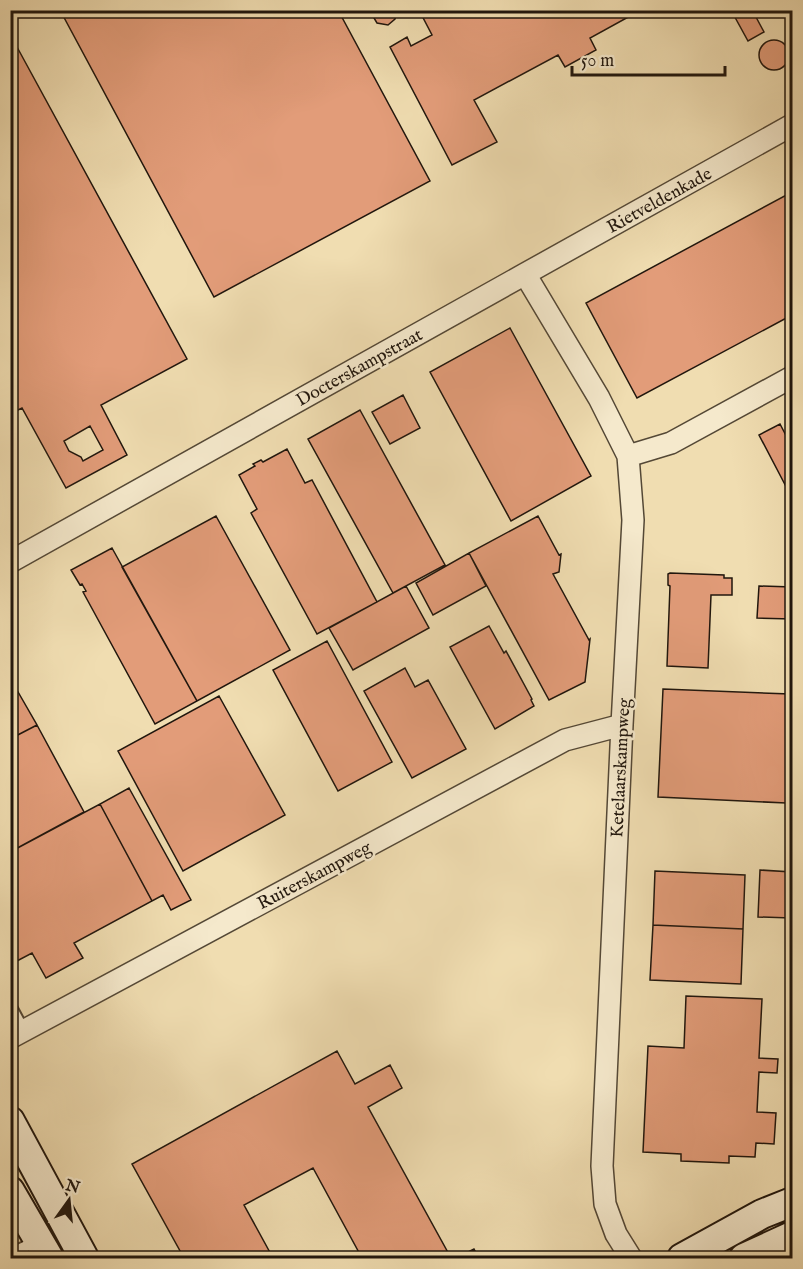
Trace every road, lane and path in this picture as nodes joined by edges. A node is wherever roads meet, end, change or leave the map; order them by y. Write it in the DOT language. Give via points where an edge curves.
graph roads {
  1 [pos="792,125"];
  2 [pos="525,274"];
  3 [pos="792,377"];
  4 [pos="627,456"];
  5 [pos="10,562"];
  6 [pos="622,725"];
  7 [pos="10,1005"];
  8 [pos="17,1034"];
  9 [pos="10,1121"];
  10 [pos="10,1191"];
  11 [pos="792,1202"];
  12 [pos="792,1236"];
  13 [pos="43,1249"];
  14 [pos="10,1254"];
  15 [pos="84,1258"];
  16 [pos="631,1258"];
  17 [pos="682,1258"];
  18 [pos="744,1258"];
  1 -- 2 [label="street, Rietveldenkade"];
  2 -- 4 [label="street" via="599,398"];
  2 -- 5 [label="street, Docterskampstraat"];
  3 -- 4 [label="street" via="670,443"];
  4 -- 6 [label="street, Ketelaarskampweg" via="633,520"];
  6 -- 8 [label="street, Ruiterskampweg" via="565,740"];
  6 -- 16 [label="street, Ketelaarskampweg" via="602,1166 605,1204 616,1234"];
  7 -- 8 [label="lane"];
  9 -- 15 [label="main road"];
  10 -- 13 [label="main road"];
  11 -- 17 [label="main road"];
  12 -- 18 [label="main road"];
  13 -- 14 [label="lane"];
}
